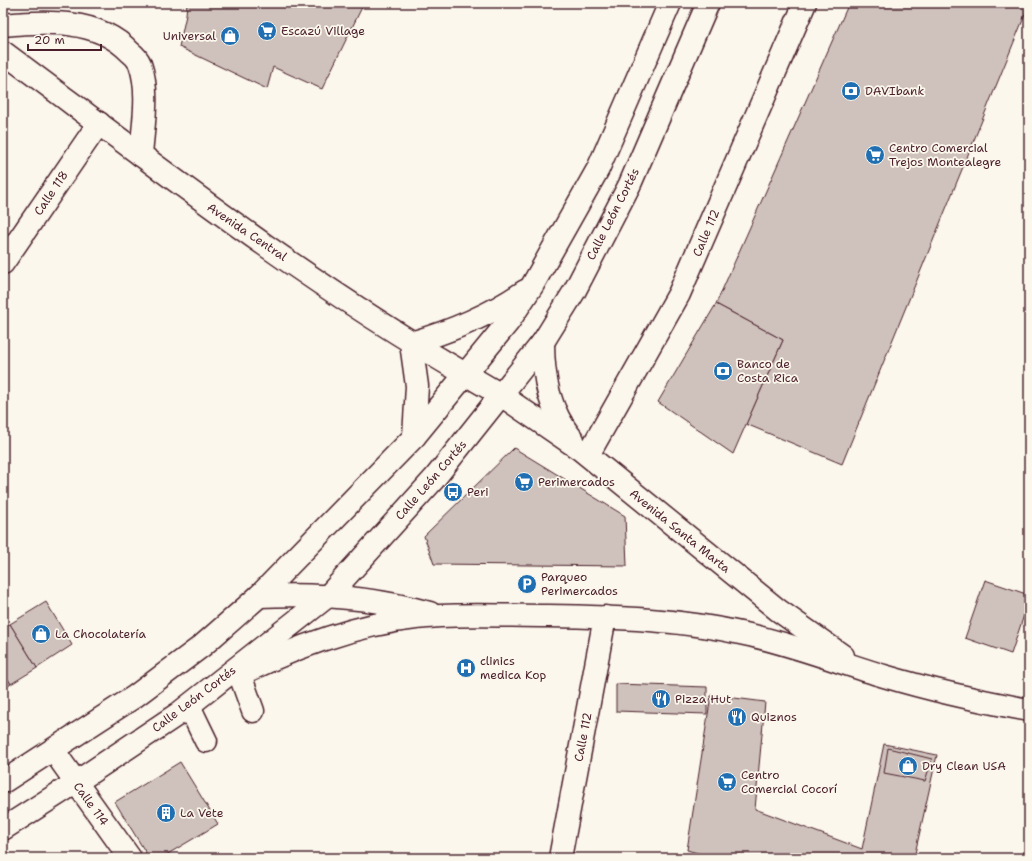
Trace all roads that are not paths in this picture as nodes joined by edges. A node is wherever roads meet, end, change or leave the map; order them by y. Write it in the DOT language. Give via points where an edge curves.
graph roads {
  1 [pos="670,3"];
  2 [pos="708,3"];
  3 [pos="805,3"];
  4 [pos="3,25"];
  5 [pos="3,52"];
  6 [pos="99,123"];
  7 [pos="141,155"];
  8 [pos="3,263"];
  9 [pos="532,286"];
  10 [pos="543,342"];
  11 [pos="411,343"];
  12 [pos="466,375"];
  13 [pos="501,395"];
  14 [pos="414,437"];
  15 [pos="584,452"];
  16 [pos="329,595"];
  17 [pos="259,596"];
  18 [pos="439,616"];
  19 [pos="605,617"];
  20 [pos="859,668"];
  21 [pos="240,675"];
  22 [pos="1027,706"];
  23 [pos="183,710"];
  24 [pos="253,711"];
  25 [pos="206,741"];
  26 [pos="52,750"];
  27 [pos="3,782"];
  28 [pos="75,783"];
  29 [pos="3,828"];
  30 [pos="130,858"];
  31 [pos="560,858"];
  1 -- 9 [label="main road" via="598,169"];
  2 -- 10 [label="main road, Calle León Cortés" via="630,184 574,292"];
  3 -- 15 [label="main road, Calle 112" via="679,294"];
  4 -- 7 [label="main road" via="38,22 87,27 124,45 140,62 144,81"];
  5 -- 6 [label="main road, Avenida Central"];
  6 -- 7 [label="main road, Avenida Central"];
  6 -- 8 [label="main road, Calle 118"];
  7 -- 11 [label="main road, Avenida Central" via="217,212"];
  9 -- 11 [label="main road" via="505,305 475,321"];
  9 -- 12 [label="main road" via="509,321"];
  10 -- 13 [label="main road, Calle León Cortés"];
  10 -- 15 [label="main road" via="543,366 547,389 566,432"];
  11 -- 12 [label="main road, Avenida Central"];
  11 -- 14 [label="main road" via="417,386"];
  12 -- 13 [label="main road, Avenida Central"];
  12 -- 14 [label="main road"];
  13 -- 15 [label="main road, Avenida Santa Marta"];
  13 -- 16 [label="main road, Calle León Cortés" via="434,479"];
  14 -- 17 [label="main road"];
  15 -- 20 [label="main road, Avenida Santa Marta" via="778,610"];
  16 -- 17 [label="main road, Avenida Santa Marta"];
  16 -- 18 [label="main road, Avenida Santa Marta" via="403,605"];
  16 -- 23 [label="main road, Calle León Cortés"];
  17 -- 26 [label="main road" via="202,646 134,697"];
  18 -- 19 [label="main road, Avenida Santa Marta"];
  18 -- 21 [label="main road, Avenida Santa Marta" via="385,623 332,636 281,655"];
  19 -- 20 [label="main road, Avenida Santa Marta" via="676,623 745,634"];
  19 -- 31 [label="main road, Calle 112"];
  20 -- 22 [label="main road, Avenida Santa Marta" via="976,700"];
  21 -- 23 [label="main road, Avenida Santa Marta"];
  21 -- 24 [label="main road"];
  23 -- 25 [label="main road"];
  23 -- 28 [label="main road, Calle León Cortés"];
  26 -- 27 [label="main road"];
  26 -- 28 [label="main road, Calle 114"];
  28 -- 29 [label="main road, Calle León Cortés"];
  28 -- 30 [label="main road, Calle 114"];
}
